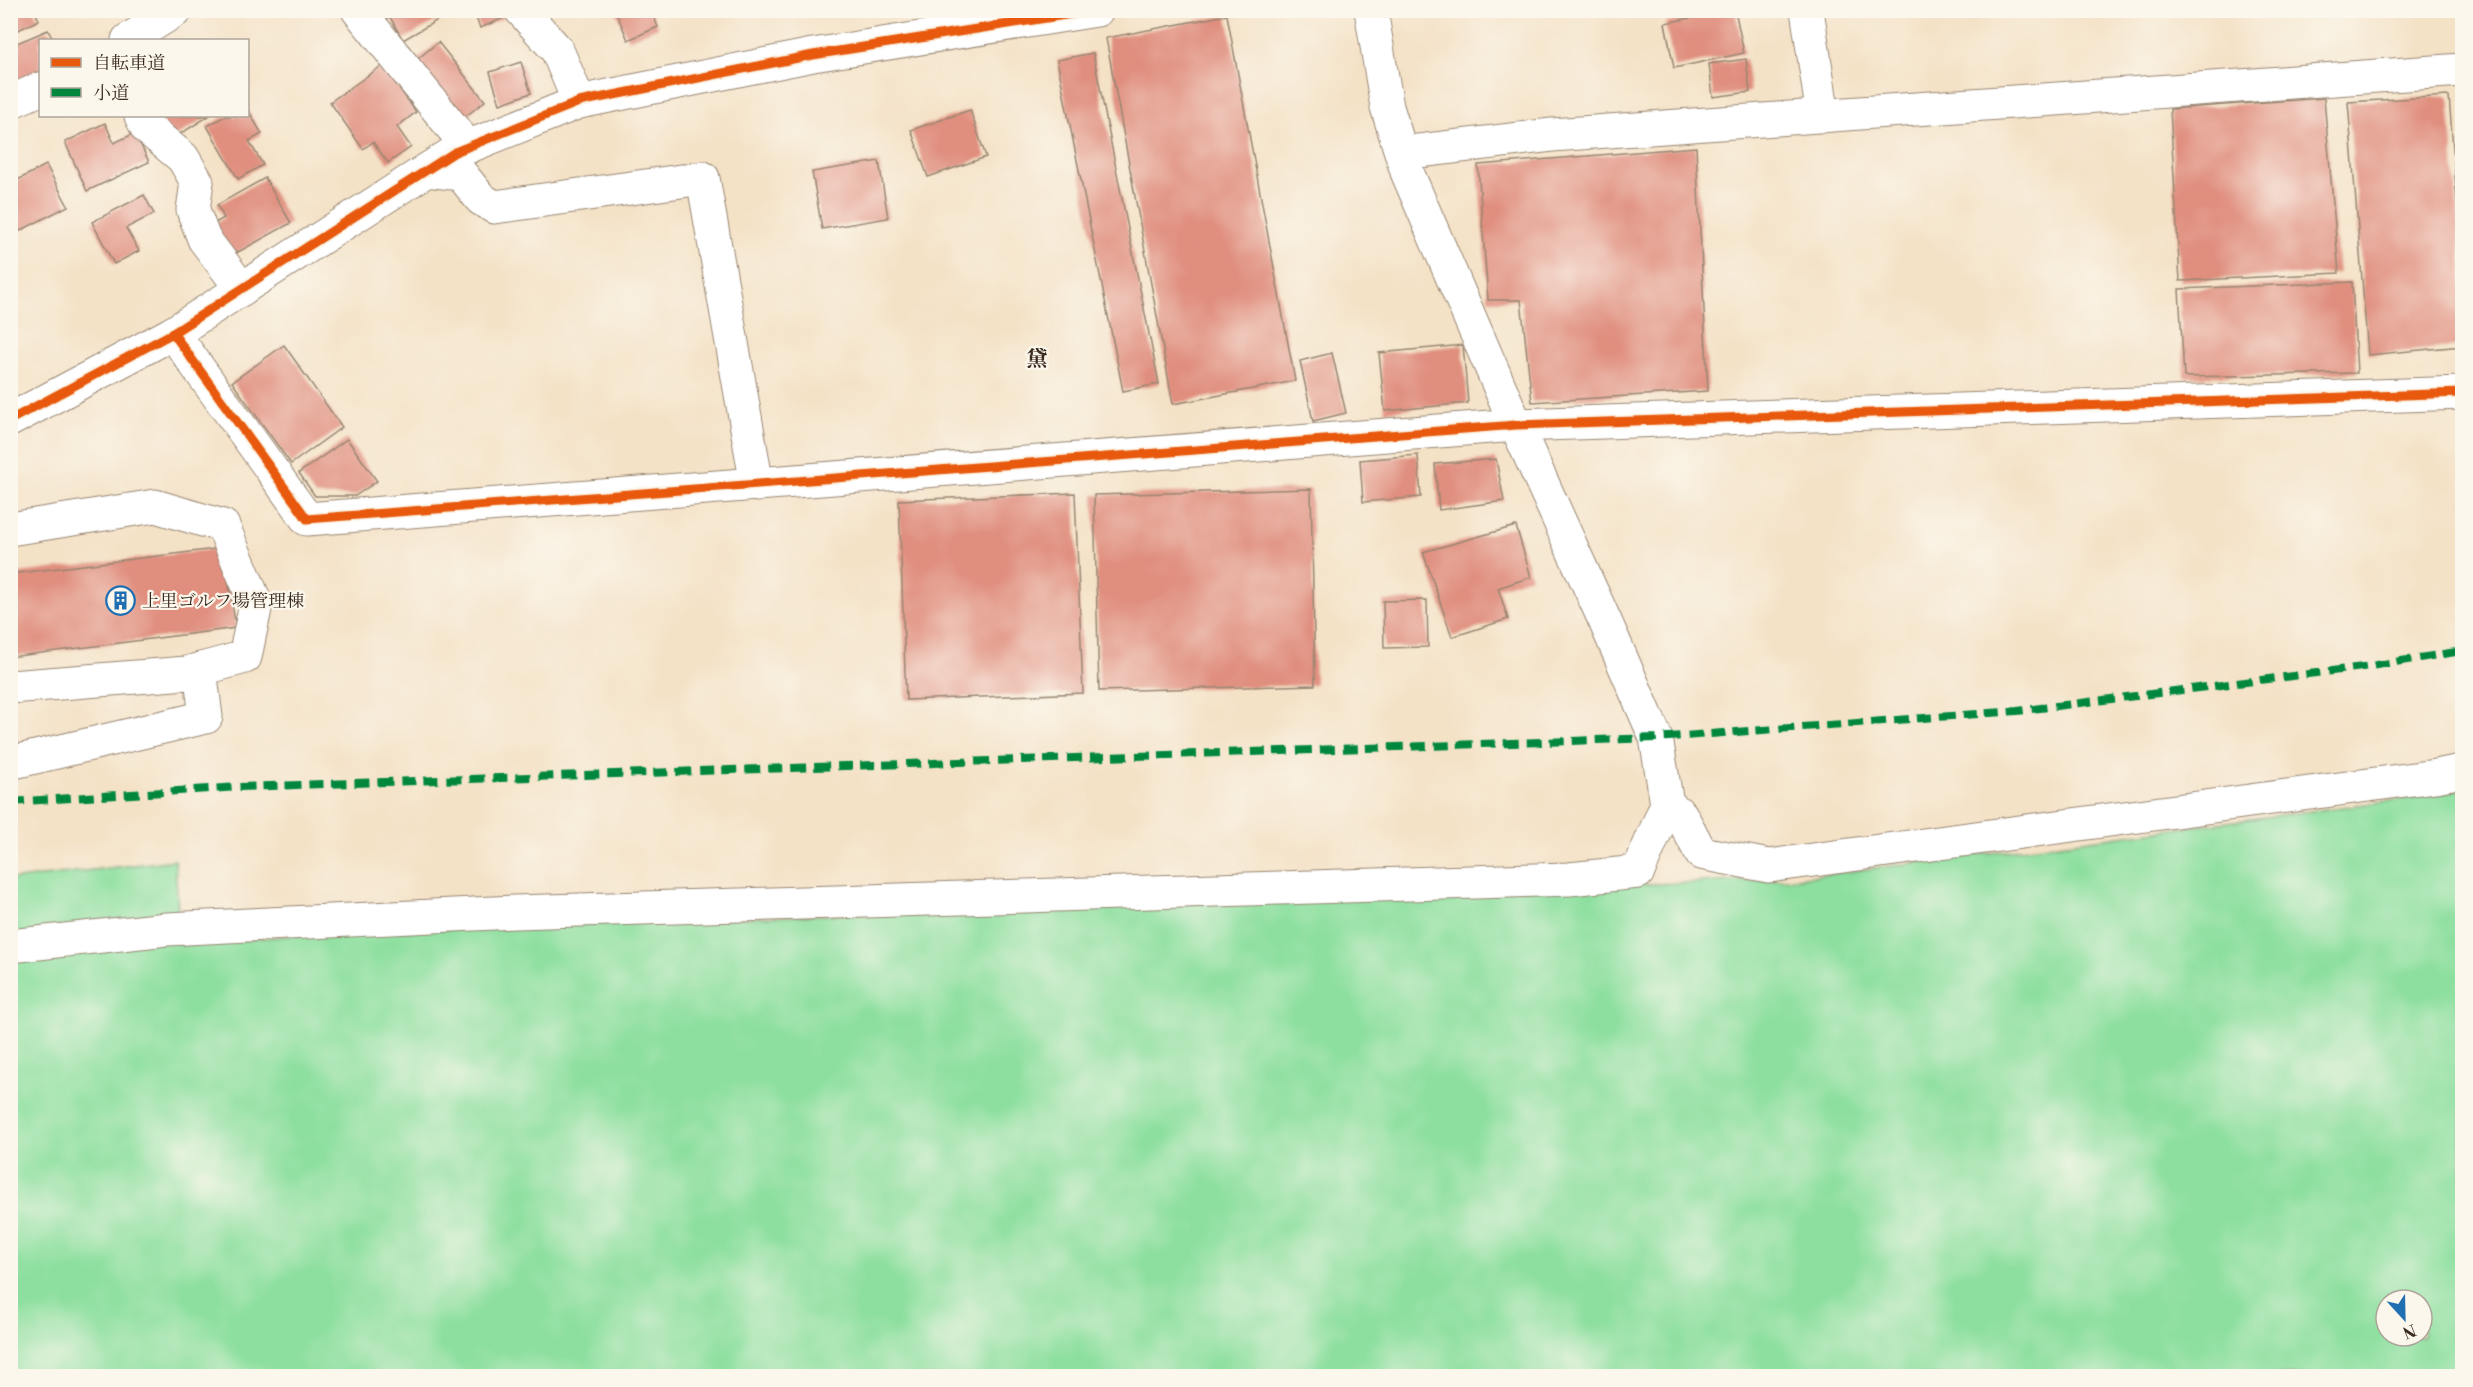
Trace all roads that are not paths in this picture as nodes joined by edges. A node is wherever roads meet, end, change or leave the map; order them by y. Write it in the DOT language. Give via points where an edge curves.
graph roads {
  1 [pos="176,10"];
  2 [pos="358,10"];
  3 [pos="520,10"];
  4 [pos="1097,10"];
  5 [pos="1371,10"];
  6 [pos="1807,10"];
  7 [pos="130,39"];
  8 [pos="2463,70"];
  9 [pos="39,89"];
  10 [pos="10,102"];
  11 [pos="579,102"];
  12 [pos="1823,116"];
  13 [pos="142,117"];
  14 [pos="468,147"];
  15 [pos="1402,153"];
  16 [pos="427,170"];
  17 [pos="242,289"];
  18 [pos="173,333"];
  19 [pos="2463,393"];
  20 [pos="10,420"];
  21 [pos="1516,425"];
  22 [pos="757,485"];
  23 [pos="10,529"];
  24 [pos="200,669"];
  25 [pos="10,687"];
  26 [pos="10,763"];
  27 [pos="2463,771"];
  28 [pos="1667,804"];
  29 [pos="10,946"];
  1 -- 7 [label="street"];
  2 -- 14 [label="street"];
  3 -- 11 [label="street" via="557,50"];
  4 -- 11 [label="street" via="813,55"];
  5 -- 15 [label="street" via="1387,107"];
  6 -- 12 [label="street"];
  8 -- 12 [label="street"];
  9 -- 10 [label="street"];
  11 -- 14 [label="street"];
  12 -- 15 [label="street" via="1552,135"];
  13 -- 17 [label="street" via="147,128 183,158 197,182 193,210 204,239"];
  14 -- 16 [label="street"];
  15 -- 21 [label="street"];
  16 -- 17 [label="street"];
  16 -- 22 [label="street" via="462,174 481,199 494,207 703,178"];
  17 -- 18 [label="street"];
  18 -- 20 [label="street"];
  18 -- 22 [label="street" via="307,519"];
  19 -- 21 [label="street"];
  21 -- 22 [label="street"];
  21 -- 28 [label="street" via="1656,738"];
  23 -- 24 [label="street" via="155,506 223,526 256,604 245,657"];
  24 -- 25 [label="street"];
  24 -- 26 [label="street" via="207,717"];
  27 -- 28 [label="street" via="1769,866 1701,853 1681,816"];
  28 -- 29 [label="street" via="1638,872 1569,879 515,912 167,929"];
}
